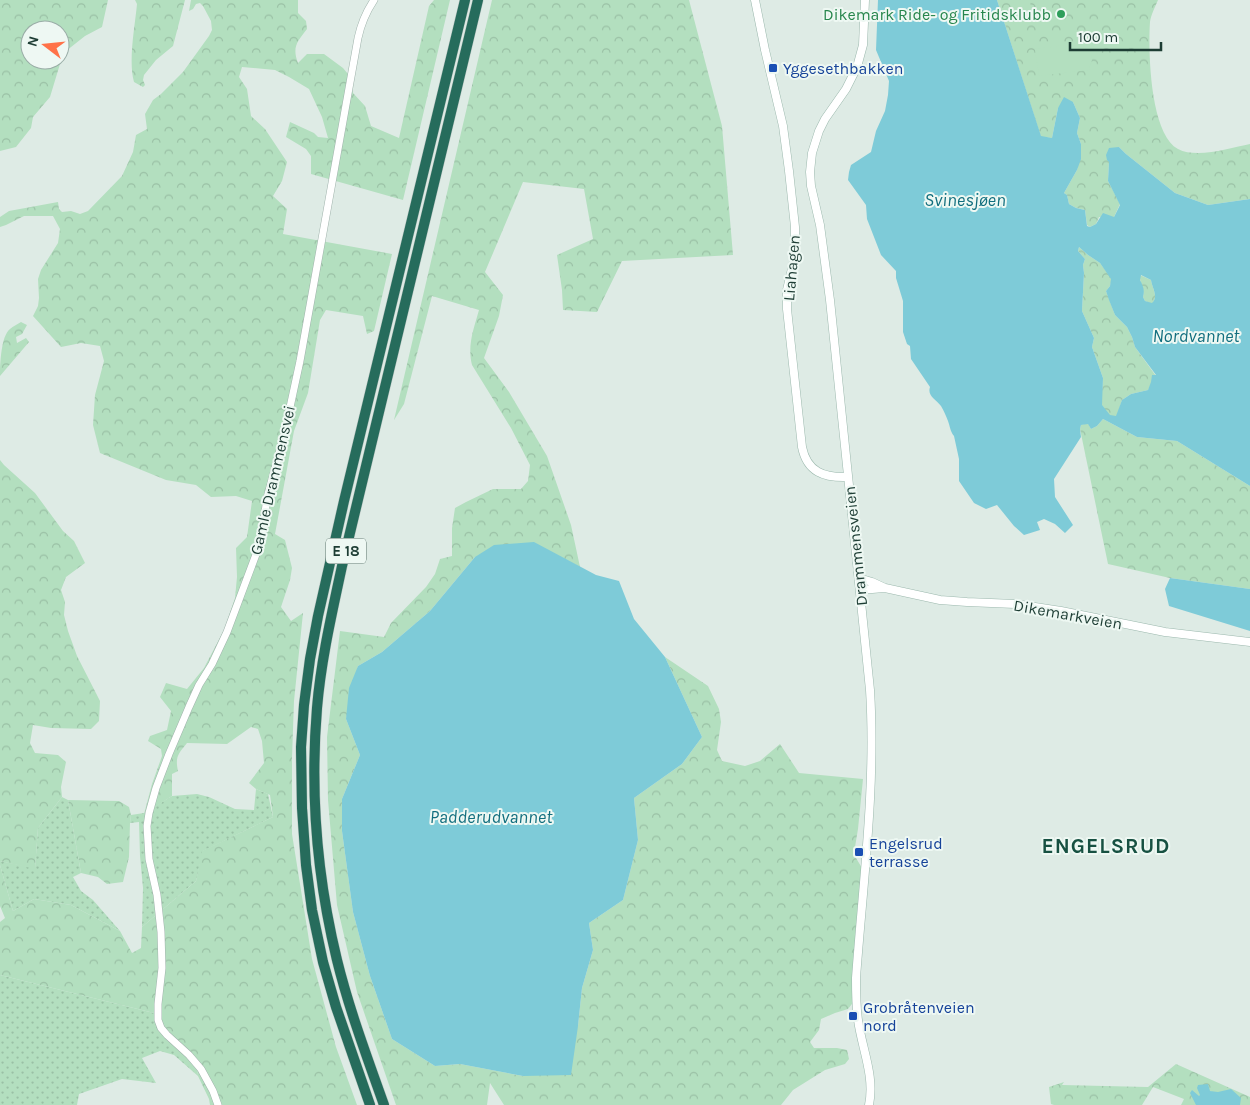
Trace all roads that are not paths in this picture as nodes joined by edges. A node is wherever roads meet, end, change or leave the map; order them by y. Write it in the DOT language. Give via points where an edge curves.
graph roads {
  1 [pos="374,0"];
  2 [pos="465,0"];
  3 [pos="478,0"];
  4 [pos="755,0"];
  5 [pos="865,0"];
  6 [pos="848,477"];
  7 [pos="859,580"];
  8 [pos="886,588"];
  9 [pos="860,590"];
  10 [pos="1250,642"];
  11 [pos="218,1105"];
  12 [pos="370,1105"];
  13 [pos="384,1105"];
  14 [pos="869,1105"];
  1 -- 11 [label="street, Gamle Drammensvei" via="358,38 300,361 267,498 261,541 226,632 182,723 156,788 147,826 161,932 159,1024 201,1069"];
  2 -- 12 [label="highway, E 18" via="344,501 318,616 304,705 302,808 312,910 336,1007"];
  3 -- 13 [label="highway, E 18" via="342,566 317,707 314,808 326,908 349,1002"];
  4 -- 6 [label="main road, Liahagen" via="783,126 795,227 787,309 802,447 807,462 818,472"];
  5 -- 6 [label="main road, Drammensveien" via="858,62 819,131 810,172 830,300"];
  6 -- 7 [label="main road, Drammensveien"];
  7 -- 8 [label="main road, Dikemarkveien"];
  7 -- 9 [label="main road, Drammensveien"];
  8 -- 9 [label="main road, Dikemarkveien"];
  8 -- 10 [label="main road, Dikemarkveien" via="940,600 1015,604 1165,632"];
  9 -- 14 [label="main road, Drammensveien" via="872,749 856,996 871,1085"];
}
